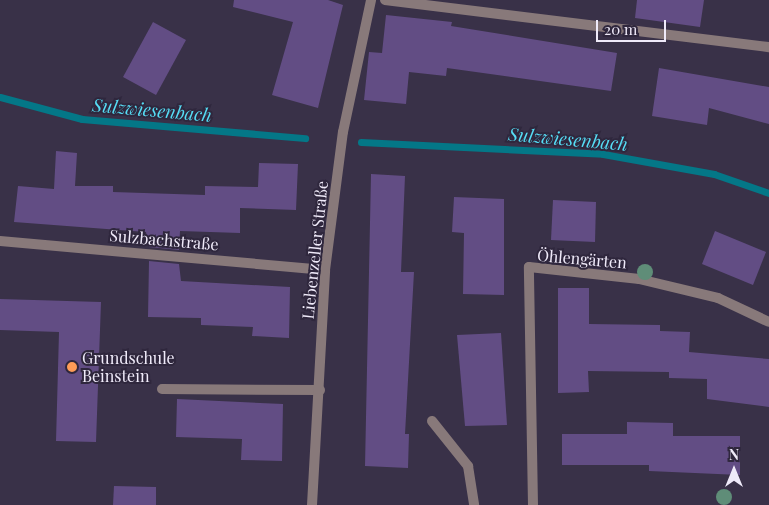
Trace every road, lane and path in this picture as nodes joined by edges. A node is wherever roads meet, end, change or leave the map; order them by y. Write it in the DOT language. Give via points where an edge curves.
graph roads {
  1 [pos="371,0"];
  2 [pos="385,0"];
  3 [pos="769,48"];
  4 [pos="0,241"];
  5 [pos="325,270"];
  6 [pos="769,322"];
  7 [pos="162,389"];
  8 [pos="320,390"];
  9 [pos="432,421"];
  10 [pos="312,505"];
  11 [pos="474,505"];
  12 [pos="532,505"];
  1 -- 5 [label="street, Liebenzeller Straße" via="344,132"];
  2 -- 3 [label="street"];
  4 -- 5 [label="street, Sulzbachstraße"];
  5 -- 8 [label="street, Liebenzeller Straße"];
  6 -- 12 [label="street, Öhlengärten" via="718,298 639,279 529,267"];
  7 -- 8 [label="street"];
  8 -- 10 [label="street, Liebenzeller Straße"];
  9 -- 11 [label="street" via="468,466"];
}
